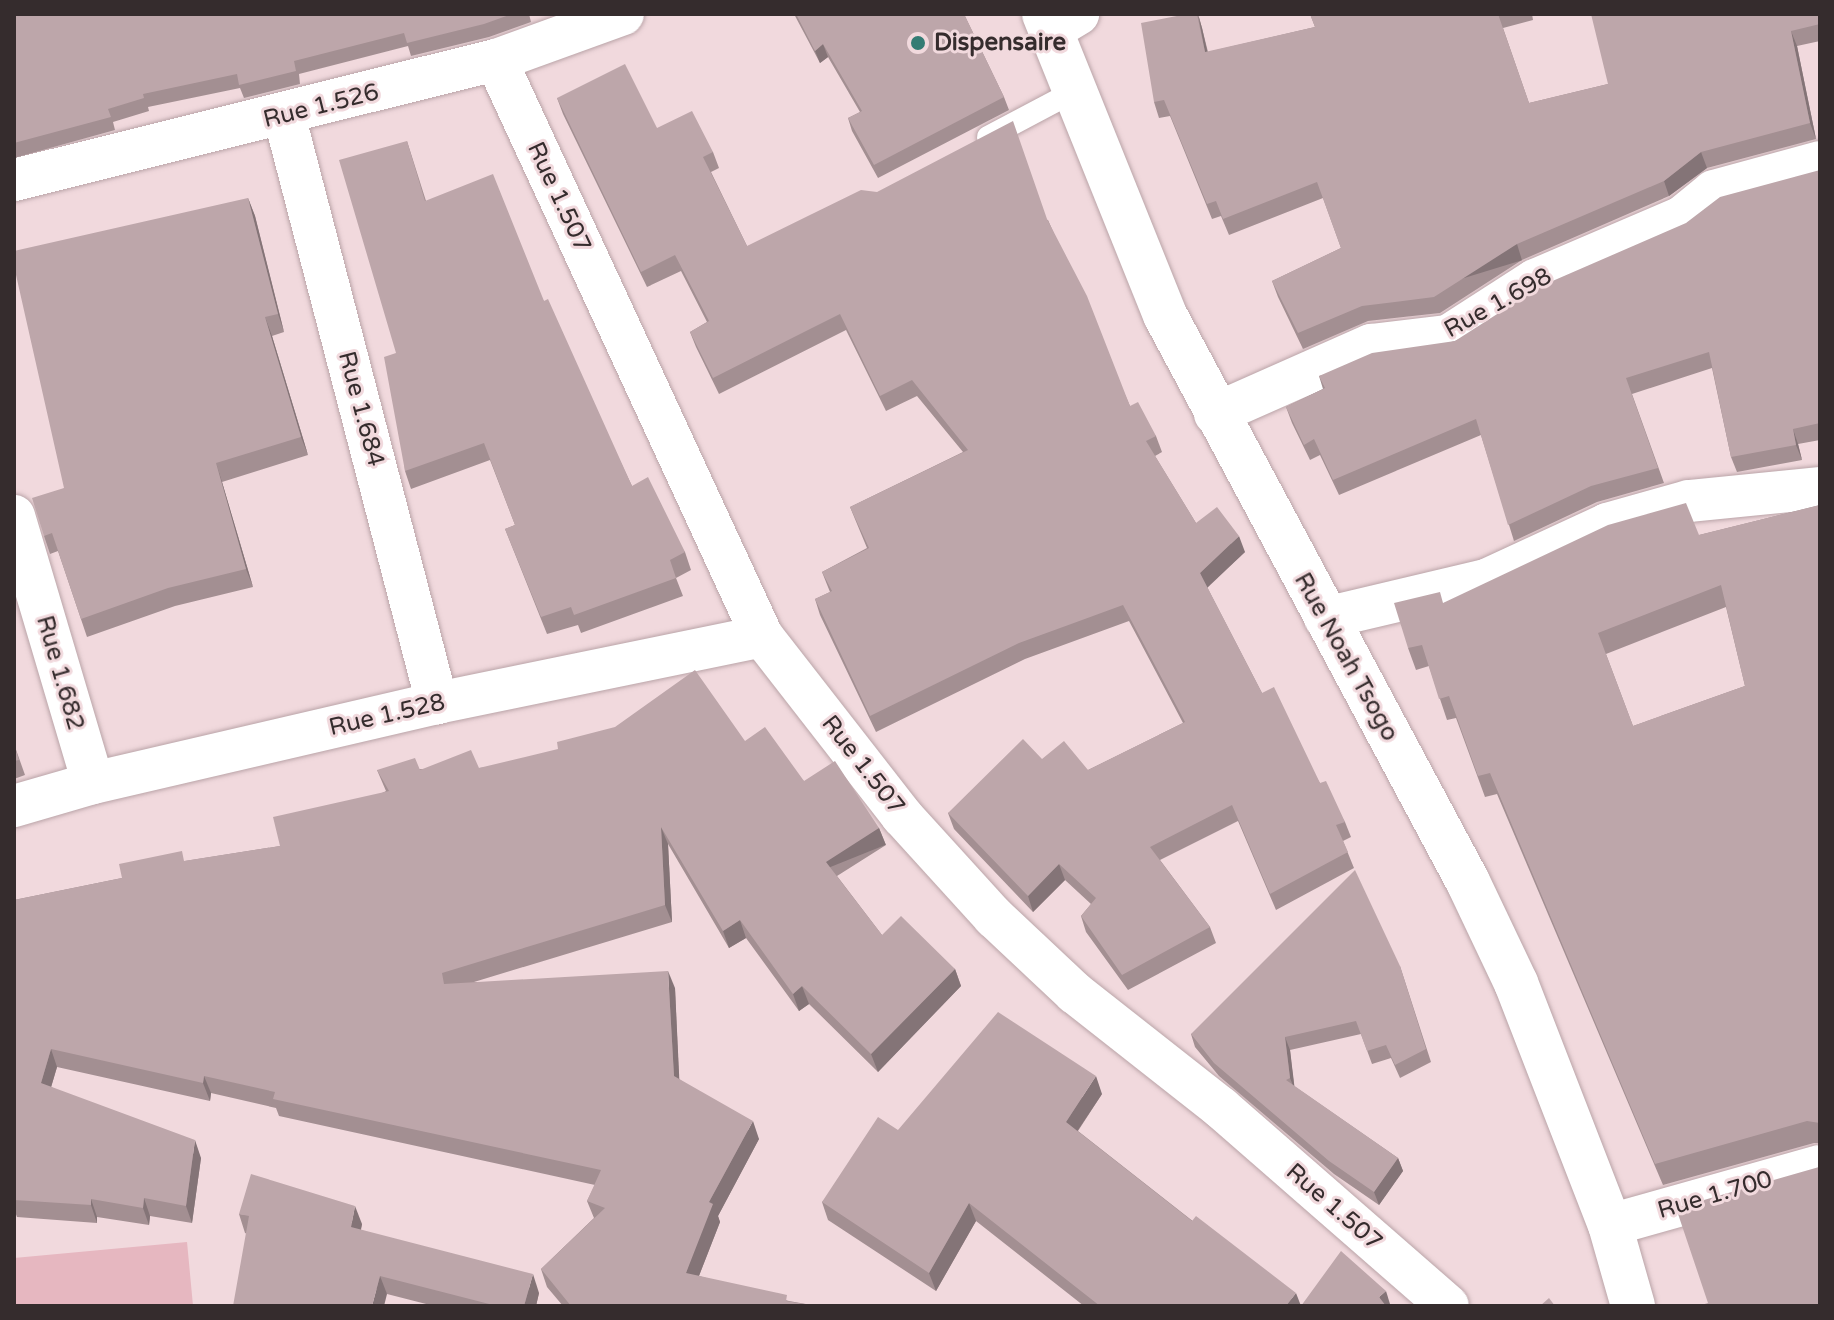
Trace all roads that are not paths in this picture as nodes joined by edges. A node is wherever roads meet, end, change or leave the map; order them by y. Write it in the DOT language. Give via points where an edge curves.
graph roads {
  1 [pos="623,14"];
  2 [pos="1058,20"];
  3 [pos="496,60"];
  4 [pos="1075,91"];
  5 [pos="284,115"];
  6 [pos="969,147"];
  7 [pos="1820,162"];
  8 [pos="14,180"];
  9 [pos="1215,414"];
  10 [pos="1820,488"];
  11 [pos="14,516"];
  12 [pos="1325,618"];
  13 [pos="762,636"];
  14 [pos="437,703"];
  15 [pos="93,783"];
  16 [pos="14,806"];
  17 [pos="1820,1166"];
  18 [pos="1610,1225"];
  19 [pos="1448,1306"];
  20 [pos="1633,1306"];
  1 -- 3 [label="street, Rue 1.526"];
  2 -- 4 [label="main road, Rue Noah Tsogo"];
  3 -- 5 [label="street, Rue 1.526"];
  3 -- 13 [label="street, Rue 1.507"];
  4 -- 6 [label="lane"];
  4 -- 9 [label="main road, Rue Noah Tsogo" via="1165,315"];
  5 -- 8 [label="street, Rue 1.526"];
  5 -- 14 [label="street, Rue 1.684"];
  7 -- 9 [label="street, Rue 1.698" via="1714,191 1682,217 1535,280 1448,336 1371,345"];
  9 -- 12 [label="main road, Rue Noah Tsogo"];
  10 -- 12 [label="street" via="1689,501 1607,524 1486,580"];
  11 -- 15 [label="street, Rue 1.682"];
  12 -- 18 [label="main road, Rue Noah Tsogo" via="1468,882 1516,983"];
  13 -- 14 [label="street, Rue 1.528"];
  13 -- 19 [label="street, Rue 1.507" via="902,816 994,917 1075,993 1221,1108"];
  14 -- 15 [label="street, Rue 1.528"];
  15 -- 16 [label="street, Rue 1.528"];
  17 -- 18 [label="street, Rue 1.700"];
  18 -- 20 [label="main road, Rue Noah Tsogo"];
}
